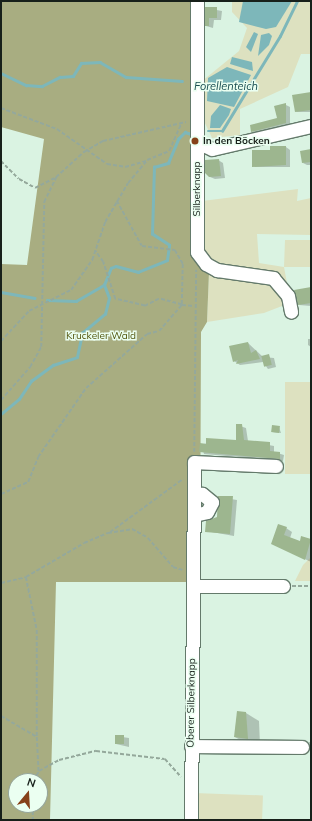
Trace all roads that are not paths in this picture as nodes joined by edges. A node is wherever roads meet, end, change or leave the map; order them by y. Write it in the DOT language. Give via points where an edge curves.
graph roads {
  1 [pos="196,1"];
  2 [pos="311,126"];
  3 [pos="199,143"];
  4 [pos="291,312"];
  5 [pos="276,466"];
  6 [pos="194,496"];
  7 [pos="194,516"];
  8 [pos="193,580"];
  9 [pos="282,586"];
  10 [pos="191,746"];
  11 [pos="302,747"];
  12 [pos="191,820"];
  1 -- 3 [label="street, Silberknapp"];
  2 -- 3 [label="street" via="212,149"];
  3 -- 4 [label="street, Silberknapp" via="195,168 197,252 206,264 217,270 273,278 288,296"];
  5 -- 6 [label="street, Oberer Silberknapp" via="194,462"];
  6 -- 7 [label="street, Oberer Silberknapp"];
  6 -- 7 [label="street" via="206,495 212,502 207,512"];
  7 -- 8 [label="street, Oberer Silberknapp"];
  8 -- 9 [label="street"];
  8 -- 10 [label="street, Oberer Silberknapp"];
  10 -- 11 [label="street"];
  10 -- 12 [label="street, Oberer Silberknapp"];
}
